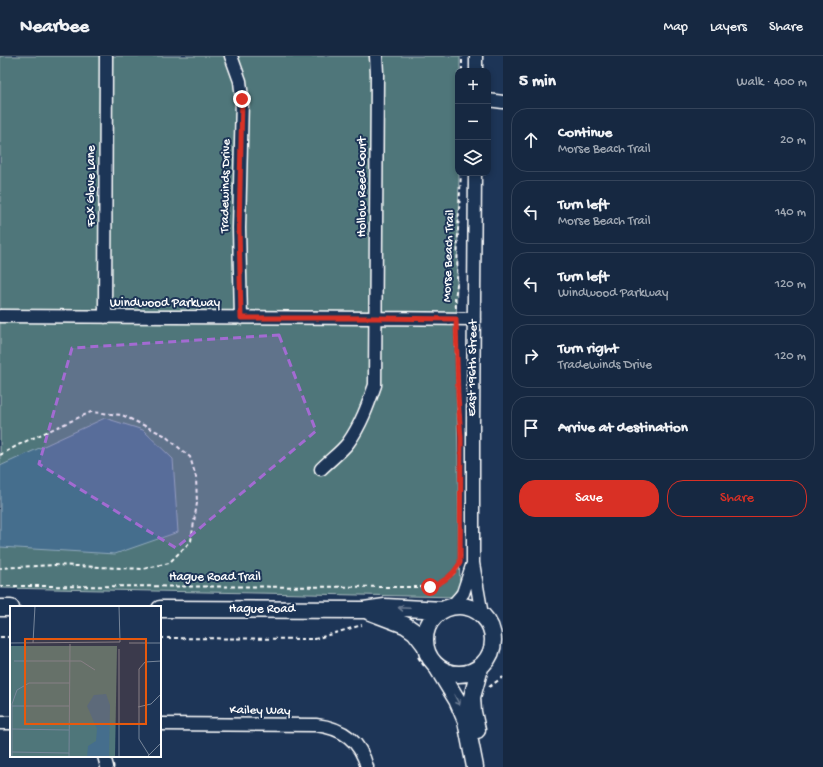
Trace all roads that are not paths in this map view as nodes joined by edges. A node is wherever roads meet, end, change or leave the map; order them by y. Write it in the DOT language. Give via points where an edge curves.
graph roads {
  1 [pos="106,56"];
  2 [pos="231,56"];
  3 [pos="376,56"];
  4 [pos="476,56"];
  5 [pos="476,68"];
  6 [pos="491,100"];
  7 [pos="503,102"];
  8 [pos="475,176"];
  9 [pos="0,316"];
  10 [pos="104,317"];
  11 [pos="241,318"];
  12 [pos="375,318"];
  13 [pos="474,319"];
  14 [pos="321,469"];
  15 [pos="473,563"];
  16 [pos="447,608"];
  17 [pos="161,609"];
  18 [pos="483,616"];
  19 [pos="365,617"];
  20 [pos="503,623"];
  21 [pos="421,650"];
  22 [pos="491,658"];
  23 [pos="432,669"];
  24 [pos="161,724"];
  25 [pos="104,757"];
  26 [pos="107,767"];
  27 [pos="367,767"];
  28 [pos="475,767"];
  29 [pos="478,767"];
  1 -- 10 [label="street, Fox Glove Lane"];
  2 -- 11 [label="street, Tradewinds Drive" via="240,80 242,99 239,228"];
  3 -- 12 [label="street, Hollow Reed Court"];
  4 -- 5 [label="street"];
  6 -- 7 [label="street"];
  8 -- 13 [label="street, East 196th Street"];
  9 -- 10 [label="street, Windwood Parkway"];
  10 -- 11 [label="street, Windwood Parkway"];
  11 -- 12 [label="street, Windwood Parkway"];
  12 -- 13 [label="street, Windwood Parkway"];
  12 -- 14 [label="street, Hollow Reed Court" via="374,385 368,406 348,444"];
  13 -- 15 [label="street, East 196th Street"];
  15 -- 16 [label="street, East 196th Street" via="463,593"];
  15 -- 18 [label="street, East 196th Street"];
  16 -- 18 [label="main road" via="467,607"];
  16 -- 19 [label="main road, Hague Road, one-way" via="385,607"];
  16 -- 21 [label="main road" via="433,618 427,628"];
  17 -- 19 [label="main road, Hague Road"];
  18 -- 20 [label="main road"];
  18 -- 22 [label="main road" via="493,635"];
  19 -- 21 [label="main road, Hague Road" via="404,625 415,632"];
  21 -- 23 [label="main road" via="427,653"];
  22 -- 23 [label="main road" via="467,674"];
  22 -- 29 [label="main road" via="472,697 481,751"];
  23 -- 28 [label="main road, one-way" via="457,700 466,721"];
  24 -- 27 [label="street, Kailey Way" via="326,726 347,735 355,742"];
  25 -- 26 [label="street"];
}
